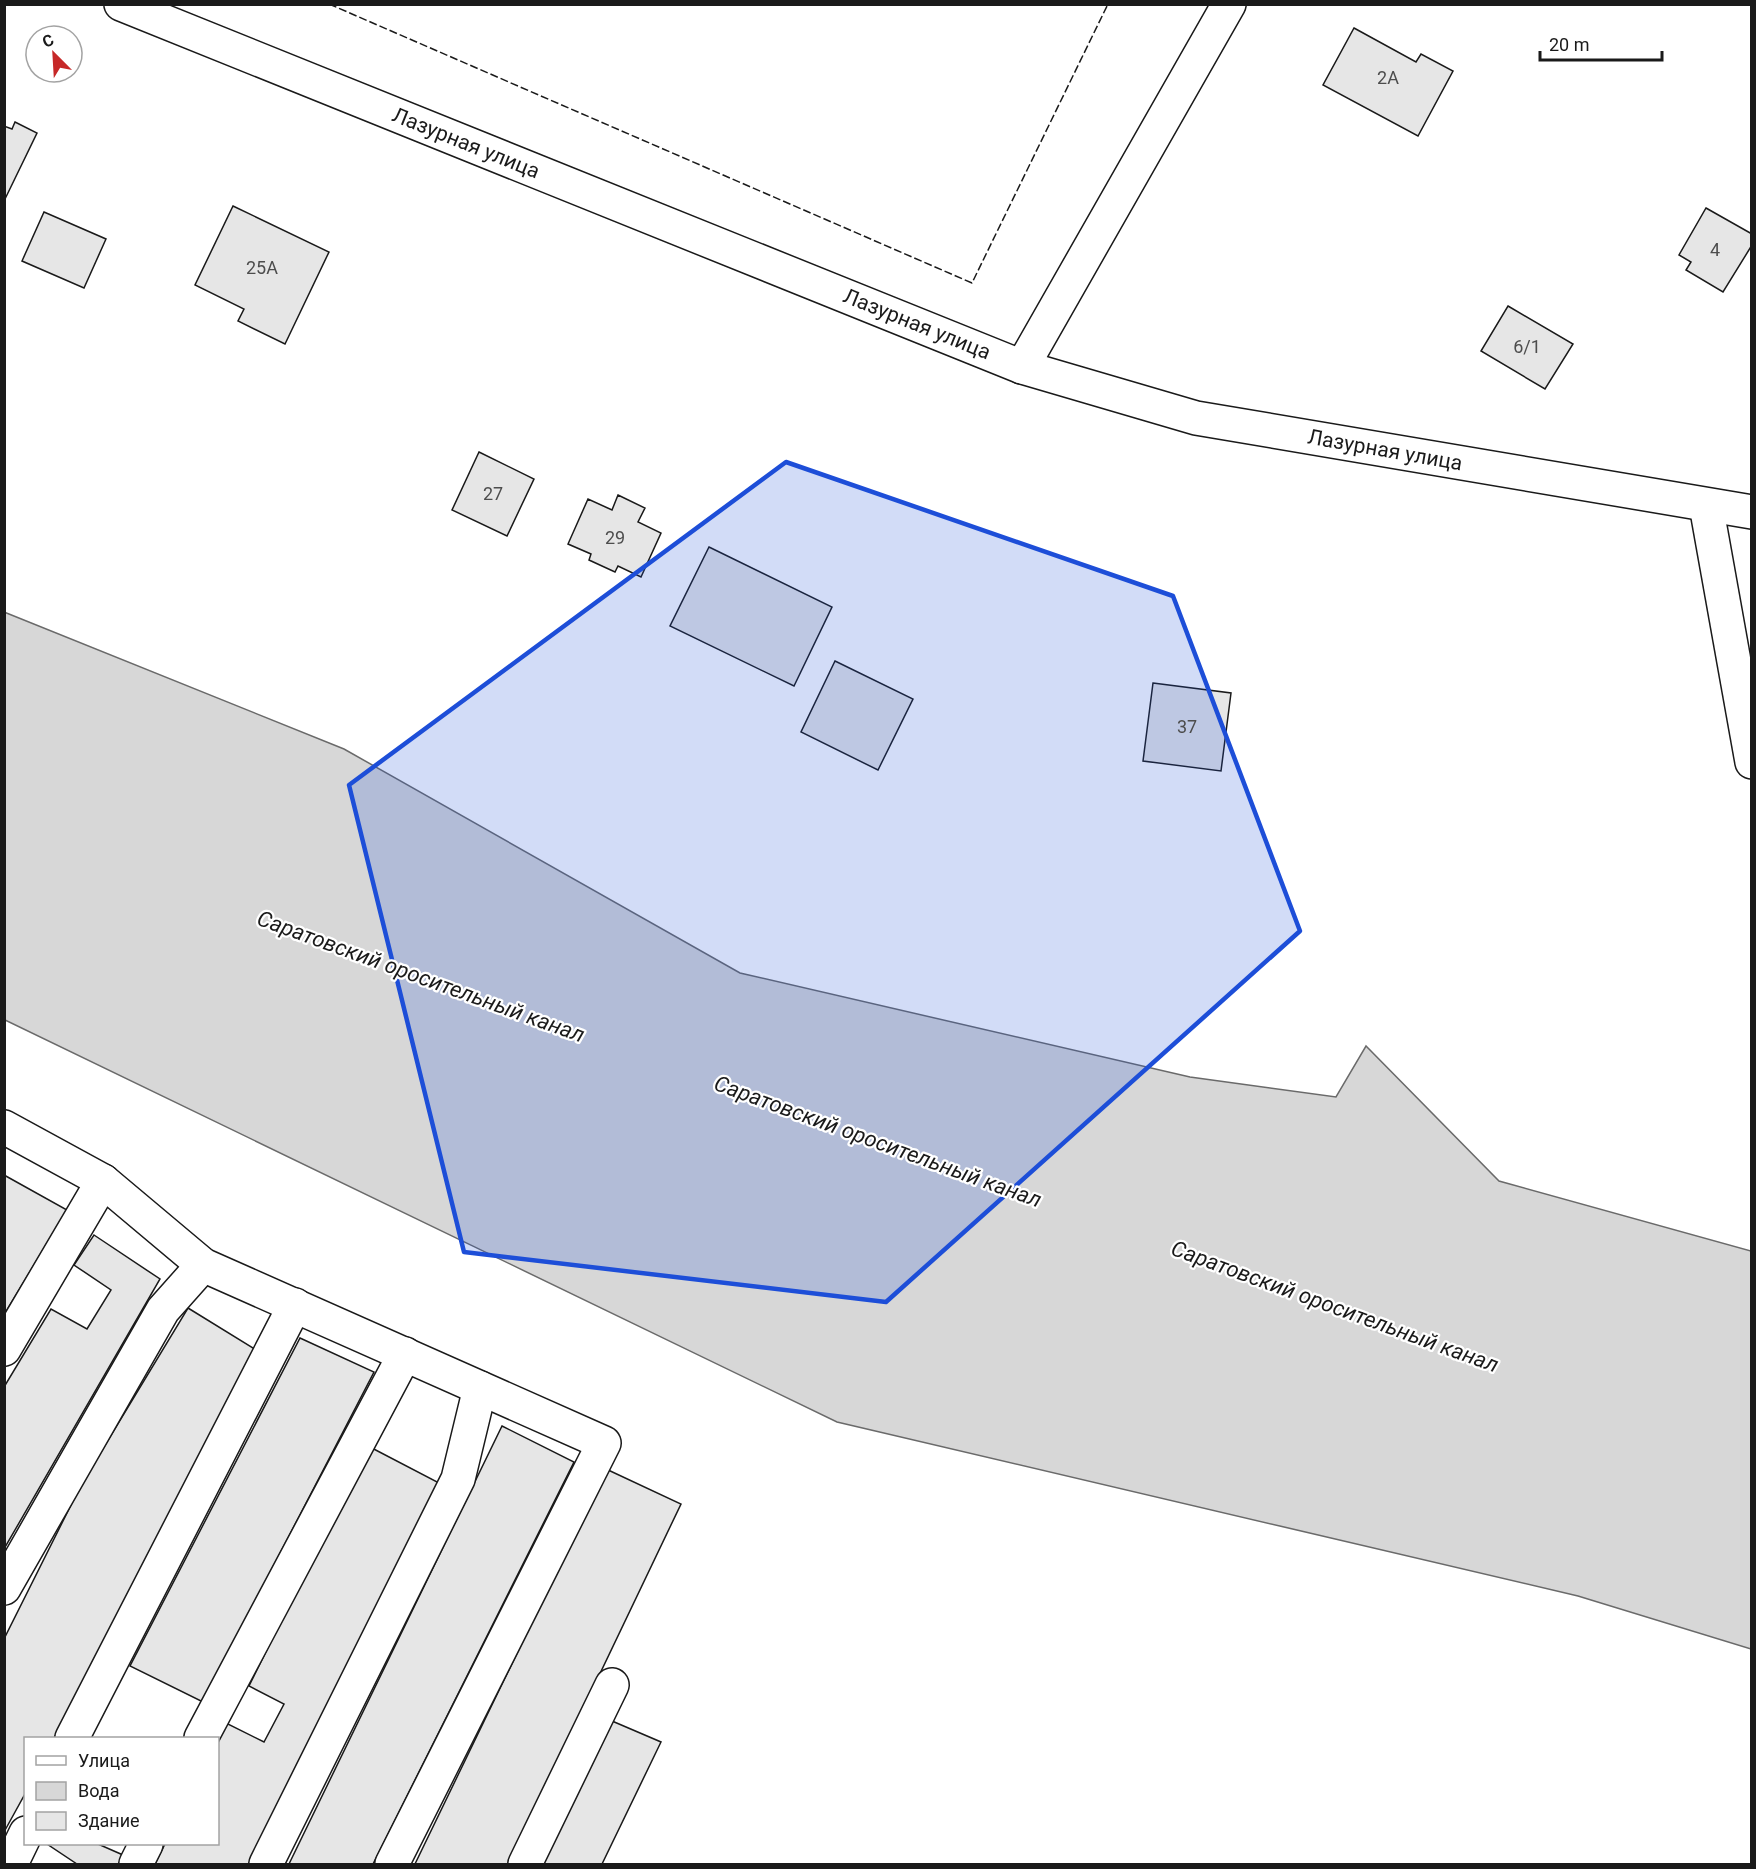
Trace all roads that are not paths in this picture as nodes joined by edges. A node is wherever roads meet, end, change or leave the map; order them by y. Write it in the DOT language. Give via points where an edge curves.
graph roads {
  1 [pos="121,4"];
  2 [pos="1229,4"];
  3 [pos="1022,367"];
  4 [pos="1706,505"];
  5 [pos="1752,512"];
  6 [pos="1752,762"];
  7 [pos="4,1127"];
  8 [pos="103,1181"];
  9 [pos="203,1264"];
  10 [pos="295,1305"];
  11 [pos="4,1349"];
  12 [pos="405,1354"];
  13 [pos="480,1388"];
  14 [pos="4,1588"];
  15 [pos="612,1685"];
  16 [pos="73,1737"];
  17 [pos="202,1737"];
  18 [pos="24,1837"];
  19 [pos="146,1845"];
  20 [pos="11,1864"];
  21 [pos="136,1864"];
  22 [pos="266,1864"];
  23 [pos="392,1864"];
  24 [pos="525,1864"];
  1 -- 3 [label="street, Лазурная улица"];
  2 -- 3 [label="street"];
  3 -- 4 [label="street, Лазурная улица" via="1196,418"];
  4 -- 5 [label="street, Лазурная улица"];
  4 -- 6 [label="street"];
  7 -- 8 [label="street"];
  8 -- 9 [label="street"];
  8 -- 11 [label="street"];
  9 -- 10 [label="street"];
  9 -- 14 [label="street" via="163,1310"];
  10 -- 12 [label="street"];
  10 -- 16 [label="street"];
  12 -- 13 [label="street"];
  12 -- 17 [label="street"];
  13 -- 22 [label="street" via="458,1479"];
  13 -- 23 [label="street" via="604,1443"];
  15 -- 24 [label="street"];
  18 -- 20 [label="street"];
  19 -- 21 [label="street"];
}
